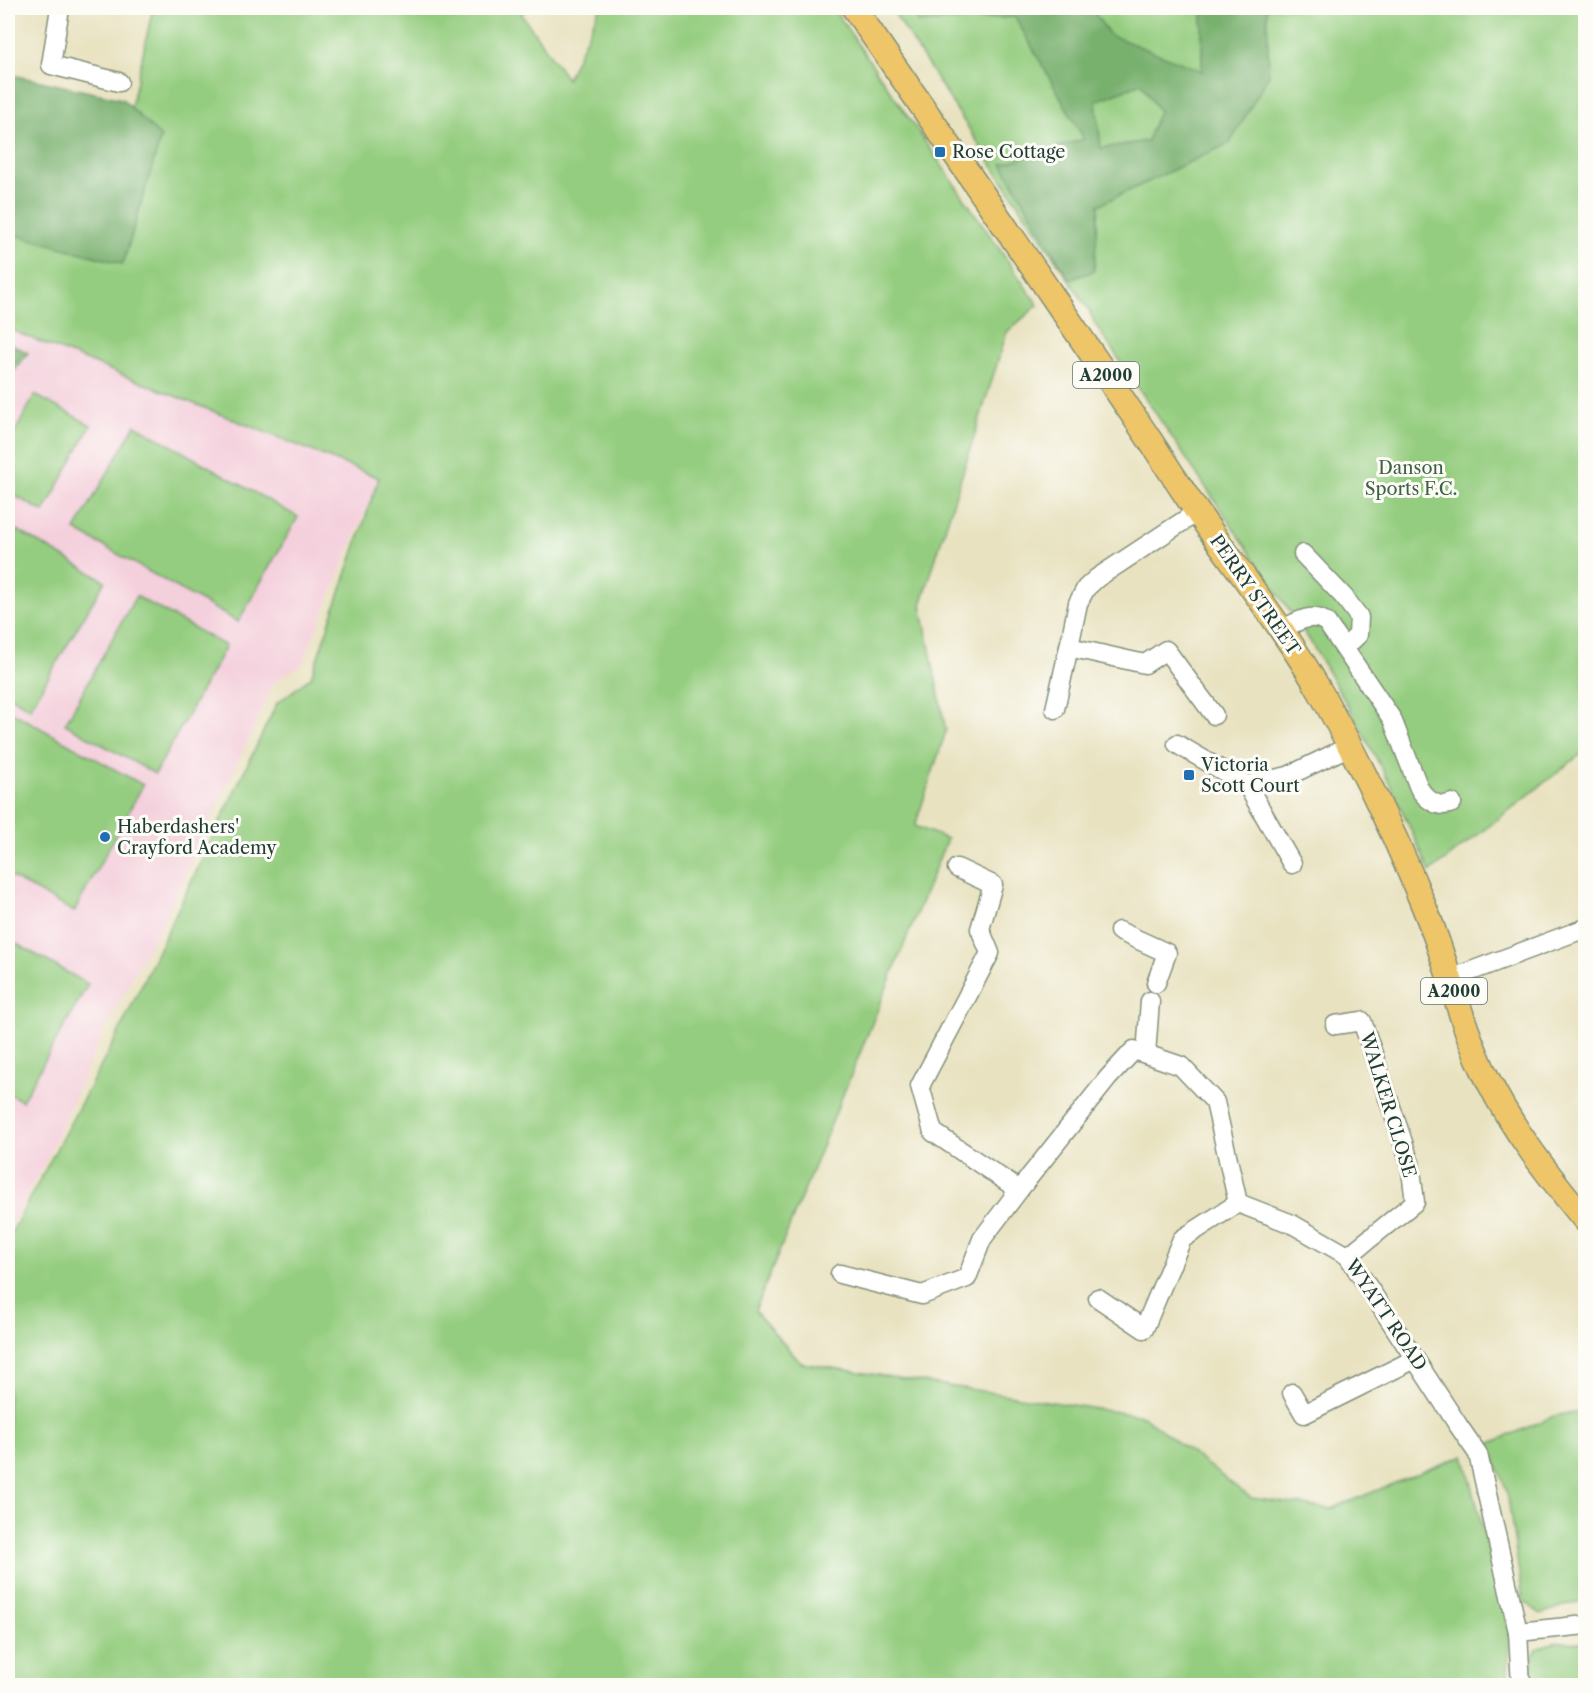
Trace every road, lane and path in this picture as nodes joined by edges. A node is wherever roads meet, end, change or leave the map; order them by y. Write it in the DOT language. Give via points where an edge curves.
graph roads {
  1 [pos="60,8"];
  2 [pos="854,8"];
  3 [pos="119,82"];
  4 [pos="1197,512"];
  5 [pos="1303,555"];
  6 [pos="1281,630"];
  7 [pos="1068,647"];
  8 [pos="1344,648"];
  9 [pos="1055,709"];
  10 [pos="1214,715"];
  11 [pos="1177,744"];
  12 [pos="1350,746"];
  13 [pos="1247,784"];
  14 [pos="1452,802"];
  15 [pos="1292,864"];
  16 [pos="957,868"];
  17 [pos="1586,928"];
  18 [pos="1119,931"];
  19 [pos="1450,979"];
  20 [pos="1335,1024"];
  21 [pos="1146,1054"];
  22 [pos="1019,1190"];
  23 [pos="1238,1203"];
  24 [pos="1586,1221"];
  25 [pos="1348,1256"];
  26 [pos="840,1274"];
  27 [pos="1098,1298"];
  28 [pos="1415,1359"];
  29 [pos="1292,1393"];
  30 [pos="1586,1625"];
  31 [pos="1518,1632"];
  32 [pos="1521,1686"];
  1 -- 3 [label="street" via="51,65"];
  2 -- 4 [label="main road, PERRY STREET / A2000"];
  4 -- 6 [label="main road, PERRY STREET / A2000"];
  4 -- 7 [label="street" via="1086,588 1078,603"];
  5 -- 8 [label="street" via="1359,617 1358,635"];
  6 -- 8 [label="street" via="1315,616 1322,618"];
  6 -- 12 [label="main road, PERRY STREET / A2000"];
  7 -- 9 [label="street"];
  7 -- 10 [label="street" via="1145,664 1166,650"];
  8 -- 14 [label="street" via="1392,719 1424,797 1435,804 1447,806"];
  11 -- 13 [label="street"];
  12 -- 13 [label="street" via="1288,776"];
  12 -- 19 [label="main road, PERRY STREET / A2000" via="1407,865"];
  13 -- 15 [label="street"];
  16 -- 22 [label="street" via="993,885 980,928 990,953 920,1086 933,1132"];
  17 -- 19 [label="street"];
  18 -- 21 [label="street" via="1167,953 1153,992"];
  19 -- 24 [label="main road, PERRY STREET / A2000" via="1471,1042 1513,1126"];
  20 -- 25 [label="street, WALKER CLOSE" via="1362,1021 1410,1163 1415,1203"];
  21 -- 22 [label="street" via="1134,1050"];
  21 -- 23 [label="street" via="1181,1066 1215,1102"];
  22 -- 26 [label="street" via="982,1239 967,1278 921,1295"];
  23 -- 25 [label="street, WYATT ROAD" via="1292,1224"];
  23 -- 27 [label="street" via="1182,1239 1144,1329"];
  25 -- 28 [label="street, WYATT ROAD"];
  28 -- 29 [label="street" via="1305,1414"];
  28 -- 31 [label="street, WYATT ROAD" via="1478,1454"];
  30 -- 31 [label="street"];
  31 -- 32 [label="street, WYATT ROAD"];
}
